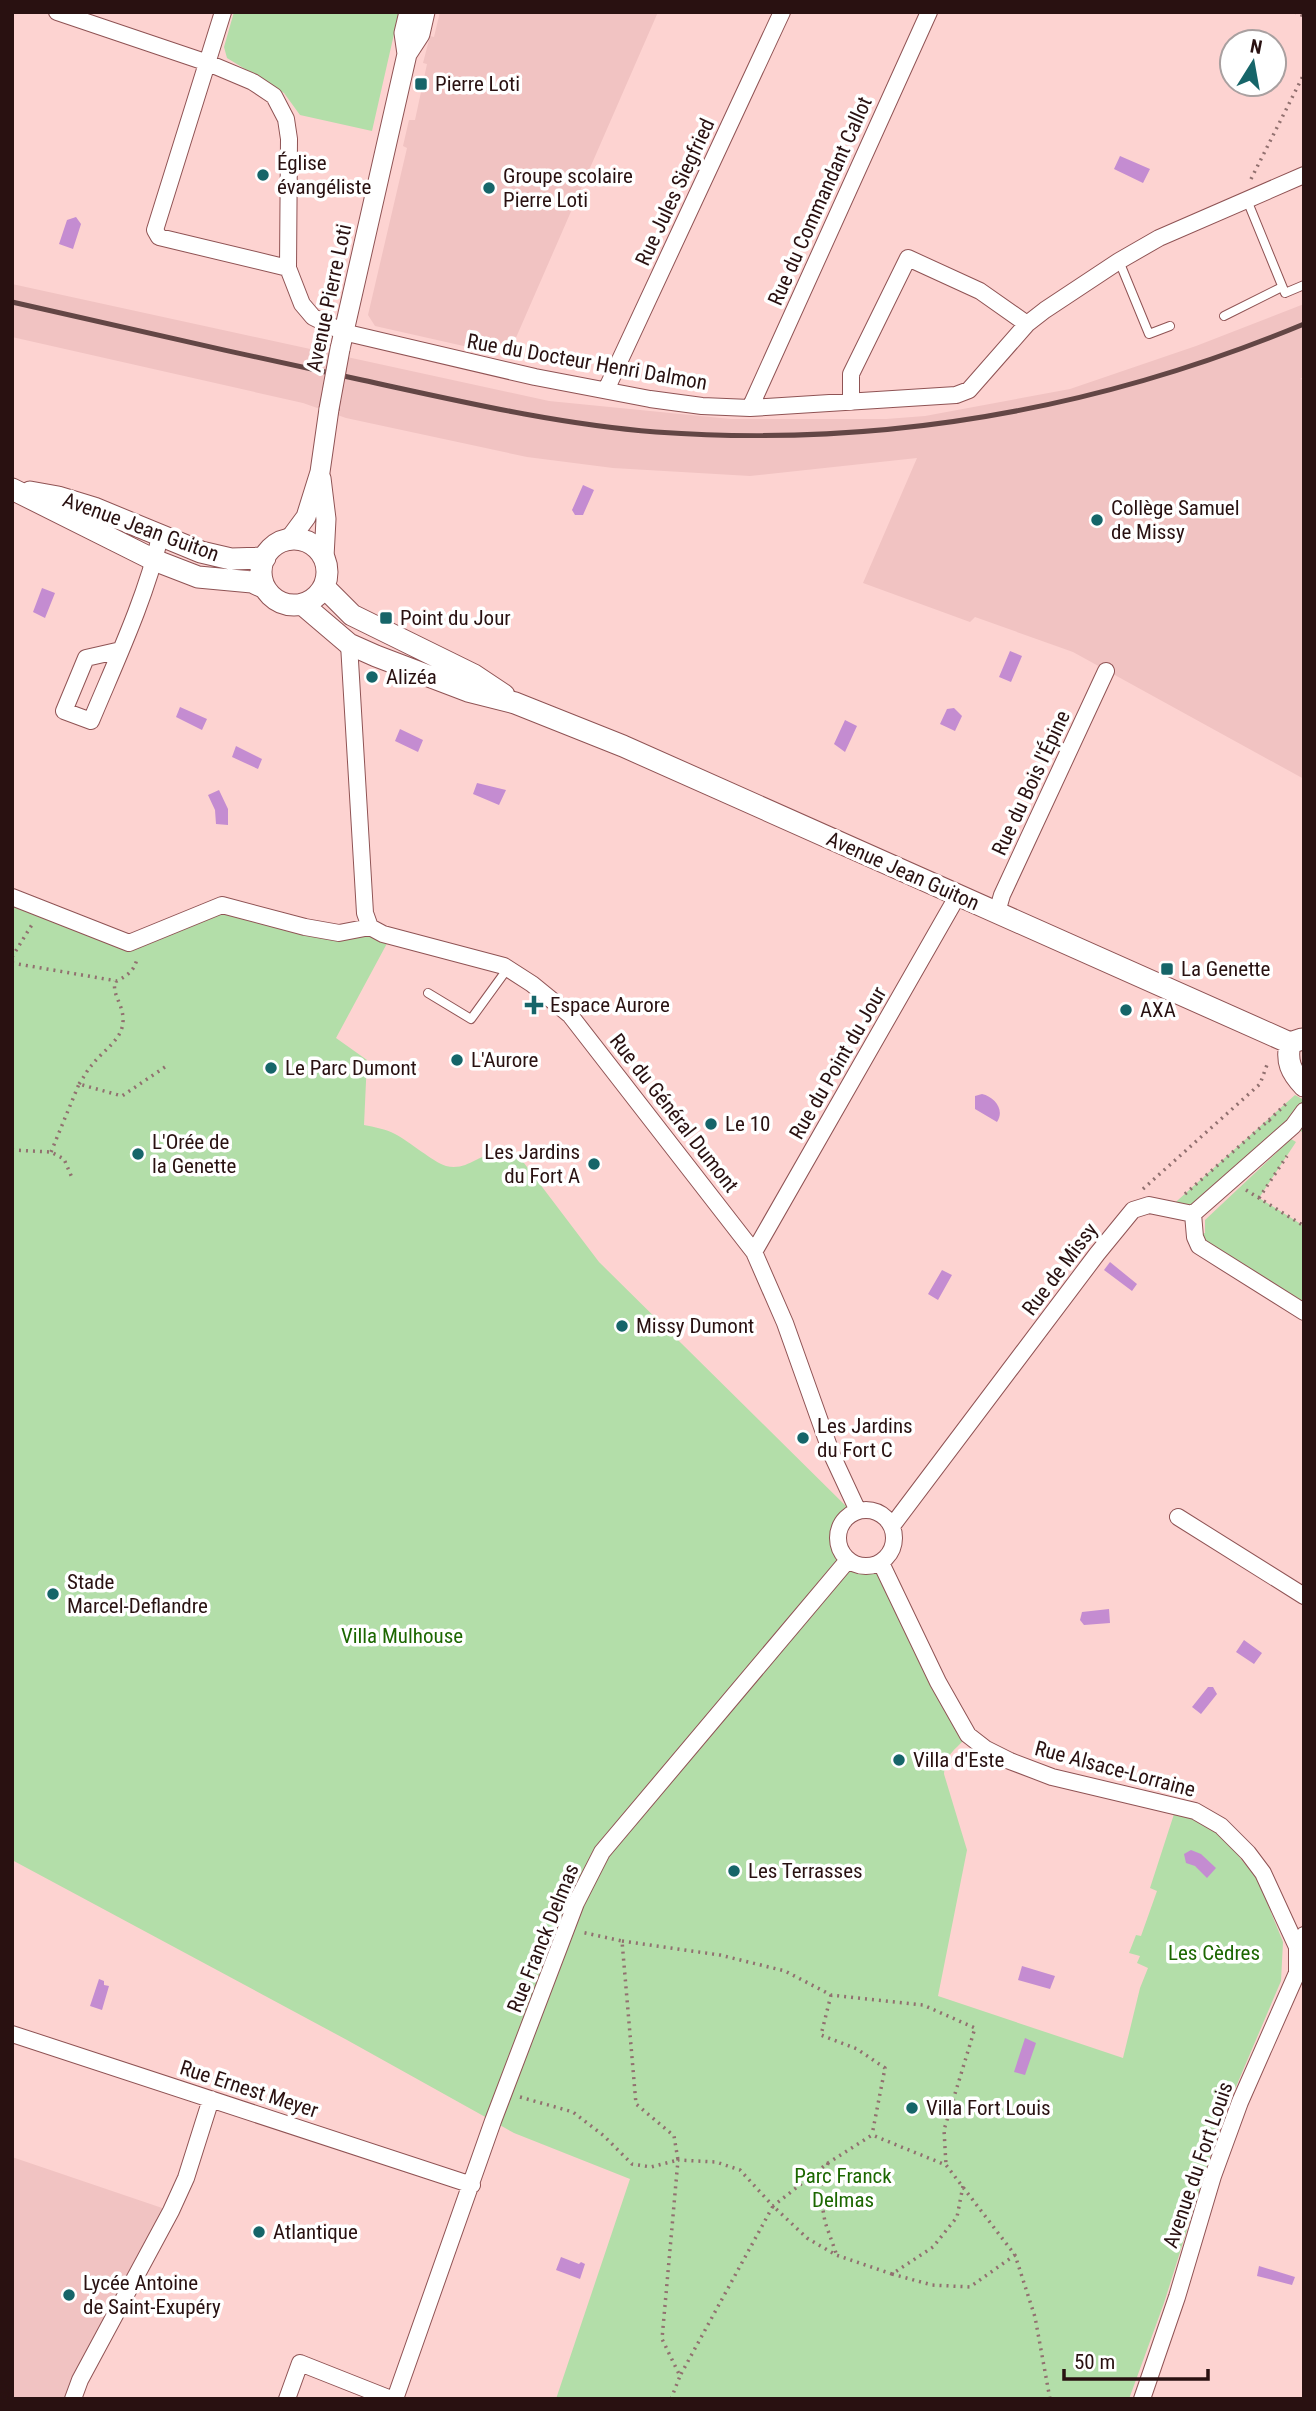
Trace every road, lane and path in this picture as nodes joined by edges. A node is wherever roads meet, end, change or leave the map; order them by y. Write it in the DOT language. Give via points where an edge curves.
graph roads {
  1 [pos="57,12"];
  2 [pos="223,12"];
  3 [pos="409,12"];
  4 [pos="425,12"];
  5 [pos="782,12"];
  6 [pos="929,12"];
  7 [pos="1294,12"];
  8 [pos="1304,16"];
  9 [pos="407,54"];
  10 [pos="208,62"];
  11 [pos="1304,74"];
  12 [pos="1304,176"];
  13 [pos="1243,201"];
  14 [pos="1119,261"];
  15 [pos="288,268"];
  16 [pos="1304,285"];
  17 [pos="1282,287"];
  18 [pos="1224,316"];
  19 [pos="1027,324"];
  20 [pos="1170,326"];
  21 [pos="341,341"];
  22 [pos="606,390"];
  23 [pos="851,402"];
  24 [pos="750,408"];
  25 [pos="320,472"];
  26 [pos="15,490"];
  27 [pos="160,537"];
  28 [pos="289,540"];
  29 [pos="324,557"];
  30 [pos="265,558"];
  31 [pos="154,560"];
  32 [pos="324,587"];
  33 [pos="265,588"];
  34 [pos="302,604"];
  35 [pos="349,644"];
  36 [pos="121,650"];
  37 [pos="1106,671"];
  38 [pos="515,703"];
  39 [pos="958,895"];
  40 [pos="12,897"];
  41 [pos="41,909"];
  42 [pos="998,912"];
  43 [pos="370,928"];
  44 [pos="140,938"];
  45 [pos="12,957"];
  46 [pos="12,963"];
  47 [pos="508,968"];
  48 [pos="115,981"];
  49 [pos="428,993"];
  50 [pos="1290,1040"];
  51 [pos="165,1067"];
  52 [pos="79,1084"];
  53 [pos="1299,1091"];
  54 [pos="1304,1111"];
  55 [pos="1269,1120"];
  56 [pos="1298,1130"];
  57 [pos="12,1150"];
  58 [pos="51,1152"];
  59 [pos="1289,1153"];
  60 [pos="73,1180"];
  61 [pos="1241,1187"];
  62 [pos="1259,1198"];
  63 [pos="1133,1210"];
  64 [pos="1193,1214"];
  65 [pos="1304,1226"];
  66 [pos="754,1252"];
  67 [pos="1304,1312"];
  68 [pos="858,1511"];
  69 [pos="1178,1517"];
  70 [pos="892,1526"];
  71 [pos="848,1560"];
  72 [pos="881,1563"];
  73 [pos="1304,1596"];
  74 [pos="567,1928"];
  75 [pos="622,1941"];
  76 [pos="1301,1946"];
  77 [pos="831,1995"];
  78 [pos="12,2034"];
  79 [pos="504,2092"];
  80 [pos="211,2099"];
  81 [pos="872,2135"];
  82 [pos="678,2160"];
  83 [pos="828,2163"];
  84 [pos="947,2165"];
  85 [pos="472,2185"];
  86 [pos="963,2186"];
  87 [pos="773,2206"];
  88 [pos="836,2255"];
  89 [pos="1015,2255"];
  90 [pos="892,2274"];
  91 [pos="680,2376"];
  92 [pos="73,2399"];
  93 [pos="286,2399"];
  94 [pos="393,2399"];
  95 [pos="671,2399"];
  96 [pos="1050,2399"];
  97 [pos="1142,2399"];
  1 -- 10 [label="street"];
  2 -- 10 [label="street"];
  3 -- 9 [label="street, Avenue Pierre Loti" via="404,33"];
  4 -- 9 [label="street, Avenue Pierre Loti" via="420,34"];
  5 -- 22 [label="street, Rue Jules Siegfried"];
  6 -- 24 [label="street, Rue du Commandant Callot"];
  7 -- 8 [label="path"];
  9 -- 21 [label="street, Avenue Pierre Loti"];
  10 -- 15 [label="street" via="266,89 286,119"];
  10 -- 15 [label="street" via="155,230 159,237"];
  11 -- 13 [label="path"];
  12 -- 13 [label="street, Rue du Docteur Henri Dalmon"];
  13 -- 14 [label="street, Rue du Docteur Henri Dalmon"];
  13 -- 17 [label="lane"];
  14 -- 19 [label="street, Rue du Docteur Henri Dalmon"];
  14 -- 20 [label="lane" via="1149,334"];
  15 -- 21 [label="street, Rue du Docteur Henri Dalmon" via="302,304"];
  16 -- 17 [label="lane" via="1285,293"];
  17 -- 18 [label="lane"];
  19 -- 23 [label="street, Rue du Docteur Henri Dalmon" via="969,390 956,395"];
  19 -- 23 [label="street" via="980,290 908,258 851,374"];
  21 -- 22 [label="street, Rue du Docteur Henri Dalmon"];
  21 -- 25 [label="street, Avenue Pierre Loti, bridge"];
  22 -- 24 [label="street, Rue du Docteur Henri Dalmon" via="689,404"];
  23 -- 24 [label="street, Rue du Docteur Henri Dalmon"];
  25 -- 28 [label="street, Avenue Pierre Loti" via="306,517"];
  25 -- 29 [label="street, Avenue Pierre Loti" via="325,502"];
  26 -- 27 [label="main road, Avenue Jean Guiton" via="94,508"];
  26 -- 31 [label="main road, Avenue Jean Guiton"];
  27 -- 30 [label="main road, Avenue Jean Guiton" via="231,559"];
  27 -- 31 [label="street"];
  28 -- 29 [label="main road" via="309,543"];
  28 -- 30 [label="main road" via="279,543"];
  29 -- 32 [label="main road"];
  30 -- 33 [label="main road"];
  31 -- 33 [label="main road, Avenue Jean Guiton" via="198,577 252,582"];
  31 -- 36 [label="street"];
  32 -- 34 [label="main road"];
  32 -- 38 [label="main road, Avenue Jean Guiton" via="352,615 474,675"];
  33 -- 34 [label="main road" via="281,603"];
  34 -- 35 [label="main road, Avenue Jean Guiton"];
  35 -- 38 [label="main road, Avenue Jean Guiton" via="468,691"];
  35 -- 43 [label="street" via="365,913"];
  36 -- 36 [label="street" via="91,721 64,711 86,658"];
  37 -- 42 [label="street, Rue du Bois l'Épine"];
  38 -- 39 [label="main road, Avenue Jean Guiton" via="624,746"];
  39 -- 42 [label="main road, Avenue Jean Guiton"];
  39 -- 66 [label="street, Rue du Point du Jour"];
  40 -- 41 [label="street"];
  41 -- 44 [label="street" via="129,943"];
  41 -- 45 [label="path"];
  42 -- 50 [label="main road, Avenue Jean Guiton"];
  43 -- 44 [label="street" via="339,933 305,928 222,905"];
  43 -- 47 [label="street, Rue du Général Dumont"];
  44 -- 48 [label="path" via="136,965 129,975"];
  46 -- 48 [label="path"];
  47 -- 49 [label="lane" via="471,1019"];
  47 -- 66 [label="street, Rue du Général Dumont" via="570,1015"];
  48 -- 52 [label="path" via="113,991 124,1022 118,1037"];
  50 -- 53 [label="main road" via="1287,1057"];
  50 -- 63 [label="path" via="1260,1084 1145,1185"];
  51 -- 52 [label="path" via="122,1096"];
  52 -- 58 [label="path"];
  53 -- 55 [label="path"];
  54 -- 56 [label="street"];
  56 -- 64 [label="street"];
  57 -- 58 [label="path"];
  58 -- 60 [label="path" via="64,1158"];
  59 -- 62 [label="path"];
  61 -- 62 [label="path"];
  62 -- 65 [label="path"];
  63 -- 64 [label="street" via="1149,1205"];
  63 -- 70 [label="street, Rue de Missy"];
  64 -- 67 [label="street" via="1199,1246"];
  66 -- 68 [label="street, Rue du Général Dumont"];
  68 -- 70 [label="street" via="881,1514"];
  68 -- 71 [label="street" via="845,1519 839,1532 839,1545"];
  69 -- 73 [label="street"];
  70 -- 72 [label="street" via="892,1550"];
  71 -- 72 [label="street" via="864,1567"];
  71 -- 74 [label="street, Rue Franck Delmas" via="602,1852"];
  72 -- 76 [label="street, Rue Alsace-Lorraine" via="968,1735 985,1749 1052,1777 1195,1811 1221,1826 1263,1873"];
  74 -- 75 [label="path"];
  74 -- 79 [label="street, Rue Franck Delmas"];
  75 -- 77 [label="path" via="720,1955 785,1971"];
  75 -- 82 [label="path" via="636,2104 674,2136"];
  76 -- 97 [label="street, Avenue du Fort Louis" via="1297,1973 1213,2176"];
  77 -- 81 [label="path" via="821,2035 857,2049 885,2068"];
  77 -- 84 [label="path" via="923,2006 975,2028 944,2130"];
  78 -- 80 [label="street, Rue Ernest Meyer"];
  79 -- 82 [label="path" via="573,2112 632,2164 651,2167"];
  79 -- 85 [label="street, Rue Franck Delmas"];
  80 -- 85 [label="street, Rue Ernest Meyer"];
  80 -- 92 [label="street" via="181,2189"];
  81 -- 83 [label="path"];
  81 -- 84 [label="path"];
  82 -- 87 [label="path" via="716,2162 740,2170"];
  82 -- 91 [label="path" via="662,2339"];
  83 -- 87 [label="path"];
  83 -- 88 [label="path" via="820,2192"];
  84 -- 86 [label="path"];
  85 -- 94 [label="street, Rue Franck Delmas"];
  86 -- 89 [label="path"];
  86 -- 90 [label="path" via="957,2217 933,2247"];
  87 -- 88 [label="path" via="807,2238"];
  87 -- 91 [label="path"];
  88 -- 90 [label="path"];
  89 -- 90 [label="path" via="970,2287 932,2285"];
  89 -- 96 [label="path" via="1035,2317"];
  91 -- 95 [label="path"];
  93 -- 94 [label="street" via="300,2363"];
}
